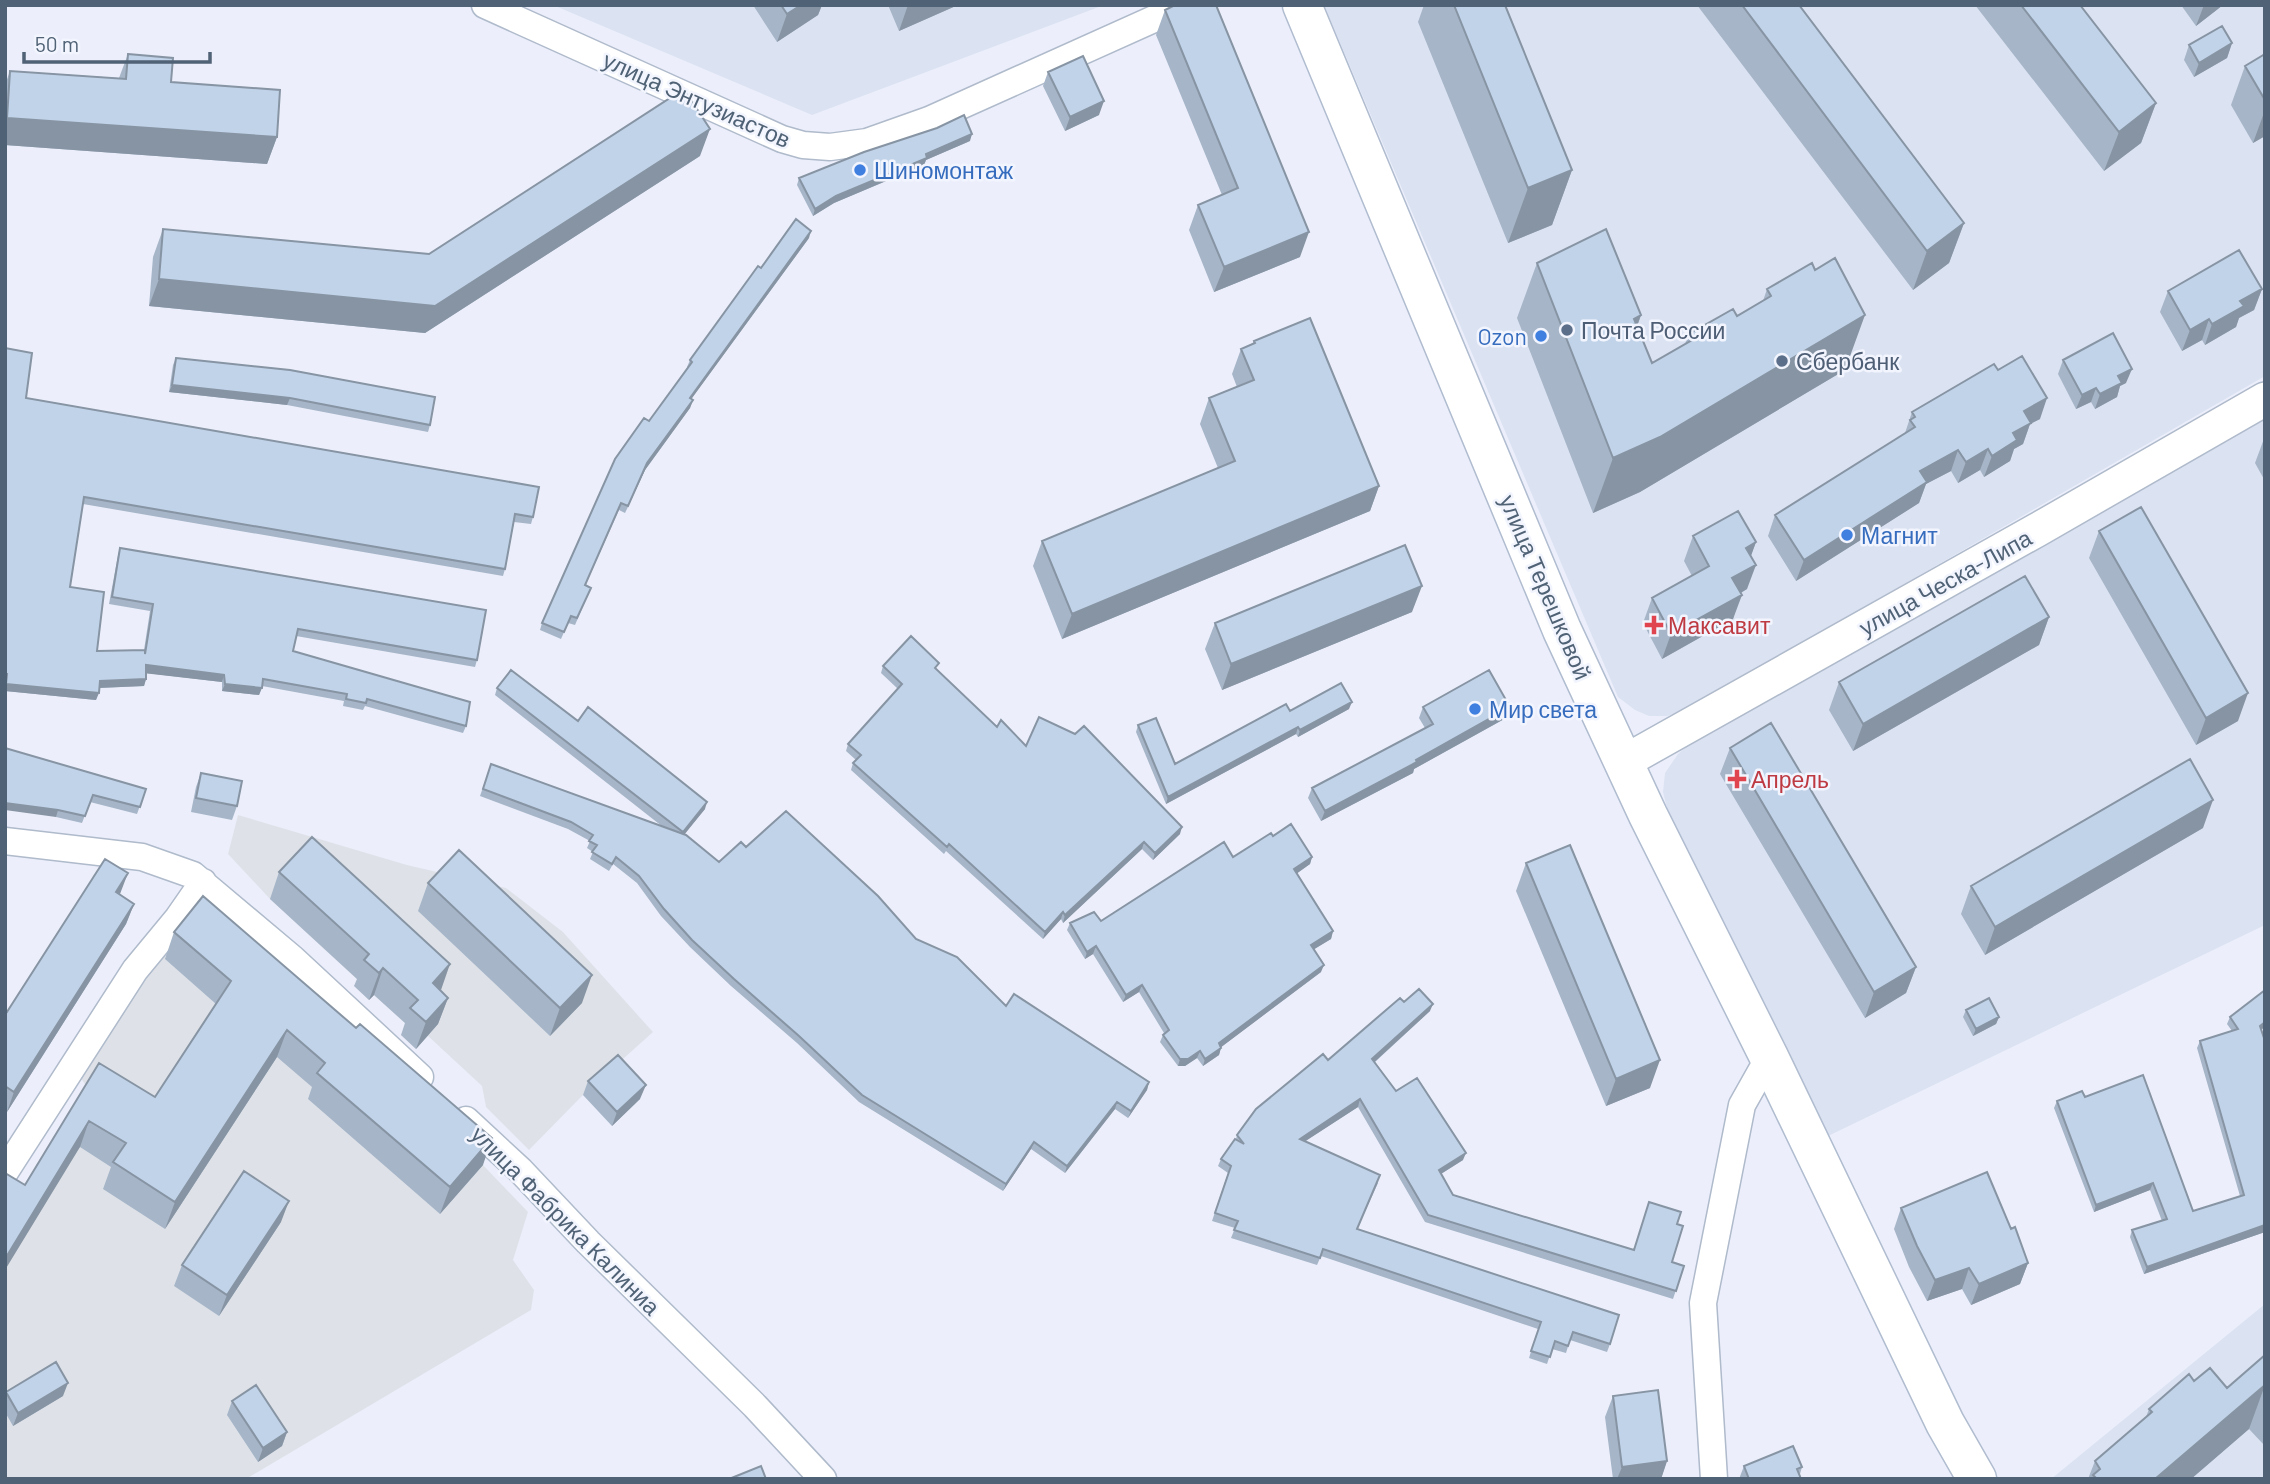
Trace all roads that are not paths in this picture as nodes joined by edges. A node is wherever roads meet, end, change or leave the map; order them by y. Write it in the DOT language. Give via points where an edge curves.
graph roads {
  1 [pos="485,5"];
  2 [pos="1185,5"];
  3 [pos="1302,5"];
  4 [pos="2265,399"];
  5 [pos="1624,762"];
  6 [pos="5,841"];
  7 [pos="203,882"];
  8 [pos="1769,1057"];
  9 [pos="5,1172"];
  10 [pos="823,1479"];
  11 [pos="1714,1479"];
  12 [pos="1977,1479"];
  1 -- 2 [label="street, улица Энтузиастов" via="782,139 830,146 867,142 929,120"];
  3 -- 5 [label="main road, улица Терешковой" via="1562,630"];
  4 -- 5 [label="street, улица Ческа-Липа"];
  5 -- 8 [label="main road, улица Терешковой"];
  6 -- 7 [label="street, улица Фабрика Калиниа" via="142,857"];
  7 -- 9 [label="street" via="135,970"];
  7 -- 10 [label="street, улица Фабрика Калиниа" via="293,959 520,1170"];
  8 -- 11 [label="street" via="1742,1105 1703,1303"];
  8 -- 12 [label="main road, улица Терешковой" via="1945,1423"];
}
